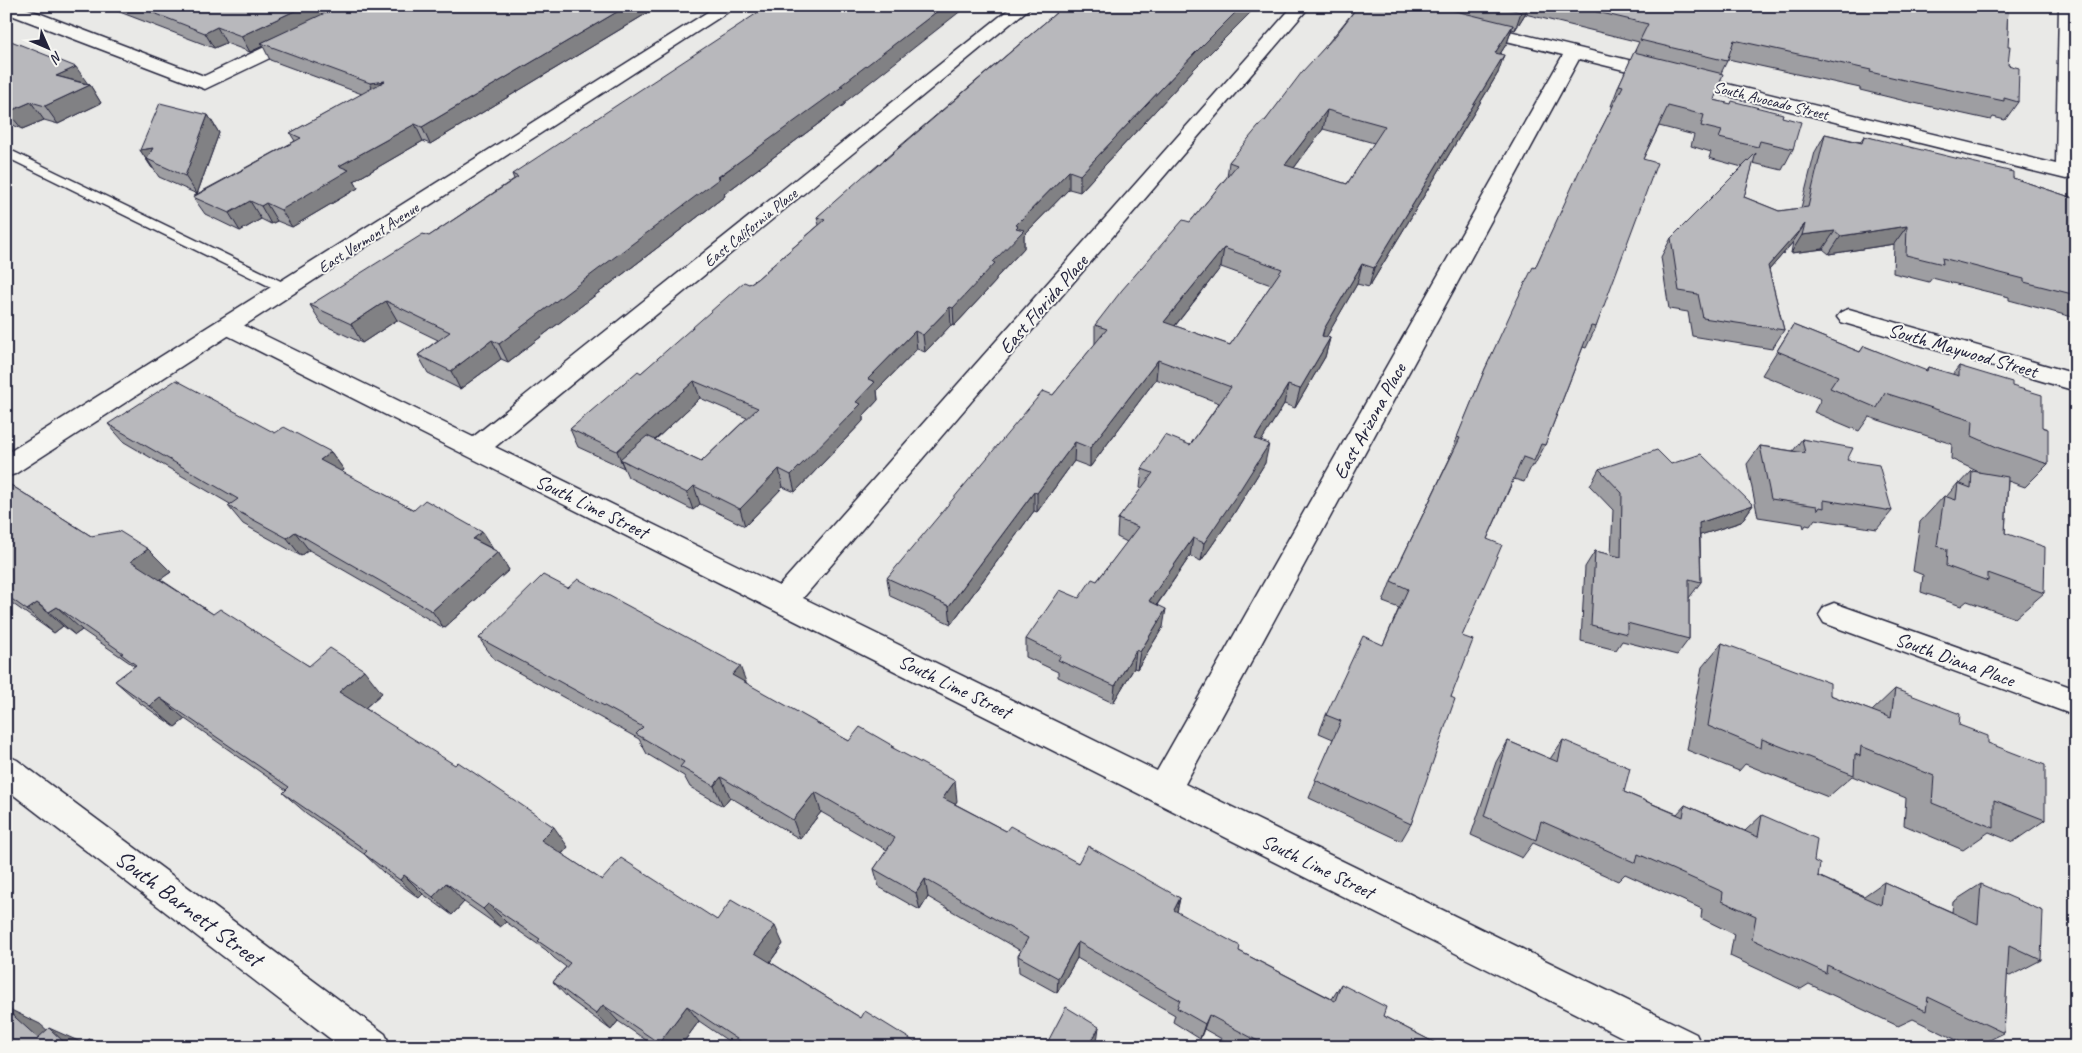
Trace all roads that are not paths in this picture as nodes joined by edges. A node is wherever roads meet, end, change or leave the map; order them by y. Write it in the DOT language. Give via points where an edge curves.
graph roads {
  1 [pos="364,6"];
  2 [pos="728,6"];
  3 [pos="1024,6"];
  4 [pos="1302,6"];
  5 [pos="2067,6"];
  6 [pos="6,7"];
  7 [pos="1453,22"];
  8 [pos="1574,52"];
  9 [pos="6,152"];
  10 [pos="286,289"];
  11 [pos="1849,317"];
  12 [pos="227,326"];
  13 [pos="2076,383"];
  14 [pos="475,449"];
  15 [pos="6,467"];
  16 [pos="783,601"];
  17 [pos="1834,615"];
  18 [pos="2076,704"];
  19 [pos="6,770"];
  20 [pos="1164,790"];
  21 [pos="372,1047"];
  22 [pos="1683,1047"];
  1 -- 6 [label="street" via="205,83"];
  2 -- 10 [label="street, East Vermont Avenue"];
  3 -- 14 [label="street, East California Place"];
  4 -- 16 [label="street, East Florida Place"];
  5 -- 8 [label="street, South Avocado Street" via="2066,173"];
  7 -- 8 [label="street, South Avocado Street"];
  8 -- 20 [label="street, East Arizona Place"];
  9 -- 10 [label="lane"];
  10 -- 12 [label="street, East Vermont Avenue"];
  11 -- 13 [label="street, South Maywood Street"];
  12 -- 14 [label="street, South Lime Street"];
  12 -- 15 [label="street, East Vermont Avenue"];
  14 -- 16 [label="street, South Lime Street"];
  16 -- 20 [label="street, South Lime Street"];
  17 -- 18 [label="street, South Diana Place"];
  19 -- 21 [label="street, South Barnett Street"];
  20 -- 22 [label="street, South Lime Street"];
}
